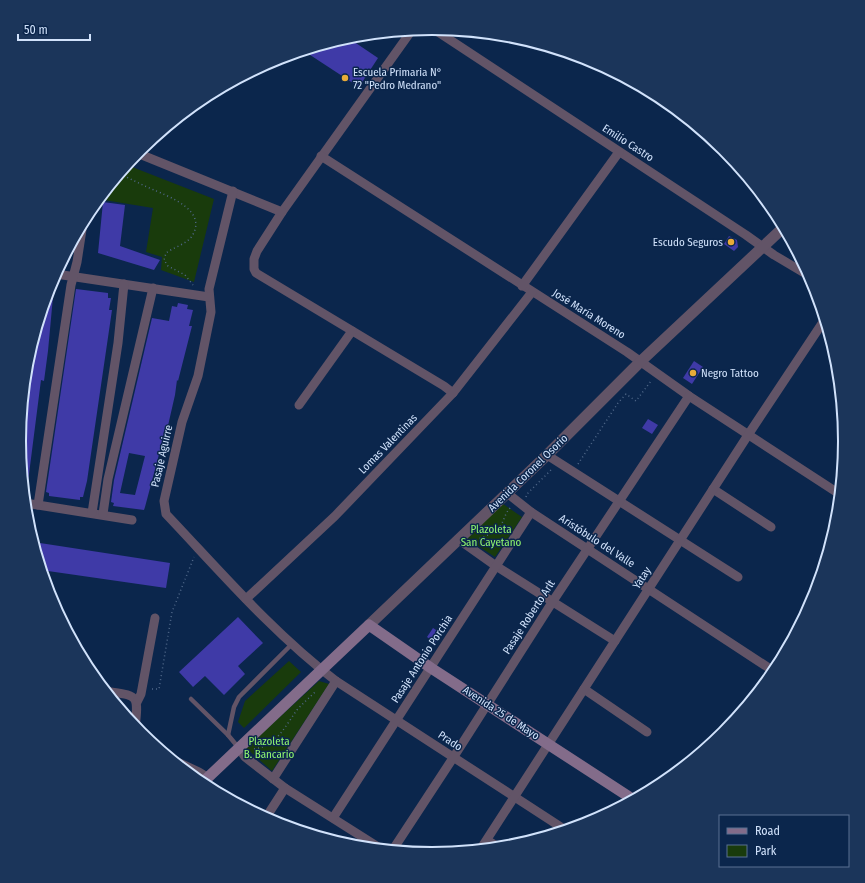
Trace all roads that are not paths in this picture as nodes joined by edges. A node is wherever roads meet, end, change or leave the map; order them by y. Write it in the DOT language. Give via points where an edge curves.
graph roads {
  1 [pos="443,35"];
  2 [pos="408,36"];
  3 [pos="619,152"];
  4 [pos="144,156"];
  5 [pos="321,156"];
  6 [pos="233,191"];
  7 [pos="282,212"];
  8 [pos="780,230"];
  9 [pos="81,237"];
  10 [pos="763,247"];
  11 [pos="801,271"];
  12 [pos="62,275"];
  13 [pos="74,277"];
  14 [pos="124,284"];
  15 [pos="522,286"];
  16 [pos="153,288"];
  17 [pos="532,292"];
  18 [pos="208,297"];
  19 [pos="821,325"];
  20 [pos="352,331"];
  21 [pos="640,362"];
  22 [pos="453,393"];
  23 [pos="689,396"];
  24 [pos="299,405"];
  25 [pos="748,435"];
  26 [pos="547,455"];
  27 [pos="713,489"];
  28 [pos="836,492"];
  29 [pos="507,493"];
  30 [pos="618,501"];
  31 [pos="31,504"];
  32 [pos="38,505"];
  33 [pos="531,512"];
  34 [pos="92,513"];
  35 [pos="103,514"];
  36 [pos="132,520"];
  37 [pos="771,527"];
  38 [pos="680,540"];
  39 [pos="462,542"];
  40 [pos="587,549"];
  41 [pos="496,566"];
  42 [pos="738,577"];
  43 [pos="649,589"];
  44 [pos="246,599"];
  45 [pos="553,601"];
  46 [pos="155,618"];
  47 [pos="369,624"];
  48 [pos="615,641"];
  49 [pos="292,644"];
  50 [pos="431,668"];
  51 [pos="769,668"];
  52 [pos="319,671"];
  53 [pos="336,681"];
  54 [pos="584,689"];
  55 [pos="113,692"];
  56 [pos="191,699"];
  57 [pos="137,702"];
  58 [pos="487,704"];
  59 [pos="136,720"];
  60 [pos="397,720"];
  61 [pos="647,732"];
  62 [pos="228,736"];
  63 [pos="548,744"];
  64 [pos="238,748"];
  65 [pos="453,758"];
  66 [pos="206,778"];
  67 [pos="273,779"];
  68 [pos="285,788"];
  69 [pos="514,797"];
  70 [pos="630,797"];
  71 [pos="269,813"];
  72 [pos="333,818"];
  73 [pos="560,827"];
  74 [pos="487,840"];
  75 [pos="374,844"];
  76 [pos="493,844"];
  77 [pos="483,845"];
  78 [pos="395,846"];
  1 -- 3 [label="street, Emilio Castro"];
  2 -- 5 [label="street"];
  3 -- 10 [label="street, Emilio Castro"];
  3 -- 15 [label="street"];
  4 -- 6 [label="street"];
  5 -- 7 [label="street"];
  5 -- 15 [label="street, José María Moreno"];
  6 -- 7 [label="street"];
  6 -- 18 [label="street, Pasaje Aguirre"];
  7 -- 20 [label="street" via="257,251 254,259 256,274"];
  8 -- 10 [label="street, Avenida Coronel Osorio"];
  9 -- 13 [label="street"];
  10 -- 11 [label="street, Emilio Castro"];
  10 -- 21 [label="street, Avenida Coronel Osorio"];
  12 -- 13 [label="street"];
  13 -- 14 [label="street"];
  13 -- 32 [label="street"];
  14 -- 16 [label="street"];
  14 -- 34 [label="street" via="117,351"];
  15 -- 17 [label="street, José María Moreno"];
  16 -- 18 [label="street"];
  16 -- 35 [label="street" via="108,479"];
  17 -- 21 [label="street, José María Moreno"];
  17 -- 22 [label="street, Lomas Valentinas"];
  18 -- 44 [label="street, Pasaje Aguirre" via="211,312 198,376 182,422 164,502 166,514"];
  19 -- 25 [label="street, Yatay"];
  20 -- 22 [label="street"];
  20 -- 24 [label="street"];
  21 -- 23 [label="street, José María Moreno"];
  21 -- 26 [label="street, Avenida Coronel Osorio"];
  22 -- 44 [label="street, Lomas Valentinas" via="354,497"];
  23 -- 25 [label="street, José María Moreno"];
  23 -- 30 [label="street, Pasaje Roberto Arlt"];
  25 -- 27 [label="street, Yatay"];
  25 -- 28 [label="street, José María Moreno"];
  26 -- 29 [label="street, Avenida Coronel Osorio"];
  26 -- 30 [label="street"];
  27 -- 37 [label="street"];
  27 -- 38 [label="street, Yatay"];
  29 -- 33 [label="street, Aristóbulo del Valle"];
  29 -- 39 [label="street, Avenida Coronel Osorio"];
  30 -- 38 [label="street"];
  30 -- 40 [label="street, Pasaje Roberto Arlt"];
  31 -- 32 [label="street"];
  32 -- 34 [label="street"];
  33 -- 40 [label="street, Aristóbulo del Valle"];
  33 -- 41 [label="street, Pasaje Antonio Porchia"];
  34 -- 35 [label="street"];
  35 -- 36 [label="street"];
  38 -- 42 [label="street"];
  38 -- 43 [label="street, Yatay"];
  39 -- 41 [label="street"];
  39 -- 47 [label="street, Avenida Coronel Osorio"];
  40 -- 43 [label="street, Aristóbulo del Valle"];
  40 -- 45 [label="street, Pasaje Roberto Arlt"];
  41 -- 45 [label="street"];
  41 -- 50 [label="street, Pasaje Antonio Porchia"];
  43 -- 48 [label="street, Yatay"];
  43 -- 51 [label="street, Aristóbulo del Valle"];
  44 -- 49 [label="street, Pasaje Aguirre"];
  45 -- 48 [label="street"];
  45 -- 58 [label="street, Pasaje Roberto Arlt"];
  46 -- 57 [label="street" via="141,694"];
  47 -- 50 [label="main road, Avenida 25 de Mayo"];
  47 -- 52 [label="main road, Avenida Coronel Osorio"];
  48 -- 54 [label="street, Yatay"];
  49 -- 52 [label="street, Pasaje Aguirre"];
  49 -- 62 [label="lane" via="239,697 234,707"];
  50 -- 58 [label="main road, Avenida 25 de Mayo"];
  50 -- 60 [label="street, Pasaje Antonio Porchia"];
  52 -- 53 [label="street, Prado"];
  52 -- 64 [label="main road, Avenida Coronel Osorio"];
  53 -- 60 [label="street, Prado"];
  53 -- 67 [label="street"];
  54 -- 61 [label="street"];
  54 -- 63 [label="street, Yatay"];
  55 -- 57 [label="street" via="130,695"];
  56 -- 62 [label="lane"];
  57 -- 59 [label="street"];
  58 -- 63 [label="main road, Avenida 25 de Mayo"];
  58 -- 65 [label="street, Pasaje Roberto Arlt"];
  60 -- 65 [label="street, Prado"];
  60 -- 72 [label="street, Pasaje Antonio Porchia"];
  62 -- 64 [label="lane"];
  63 -- 69 [label="street, Yatay"];
  63 -- 70 [label="main road, Avenida 25 de Mayo"];
  64 -- 66 [label="main road, Avenida Coronel Osorio"];
  64 -- 67 [label="street" via="245,757"];
  65 -- 69 [label="street, Prado"];
  65 -- 78 [label="street, Pasaje Roberto Arlt"];
  67 -- 68 [label="street"];
  68 -- 71 [label="street"];
  68 -- 72 [label="street"];
  69 -- 73 [label="street, Prado"];
  69 -- 74 [label="street, Yatay"];
  72 -- 75 [label="street"];
  74 -- 76 [label="street"];
  74 -- 77 [label="street, Yatay"];
}
